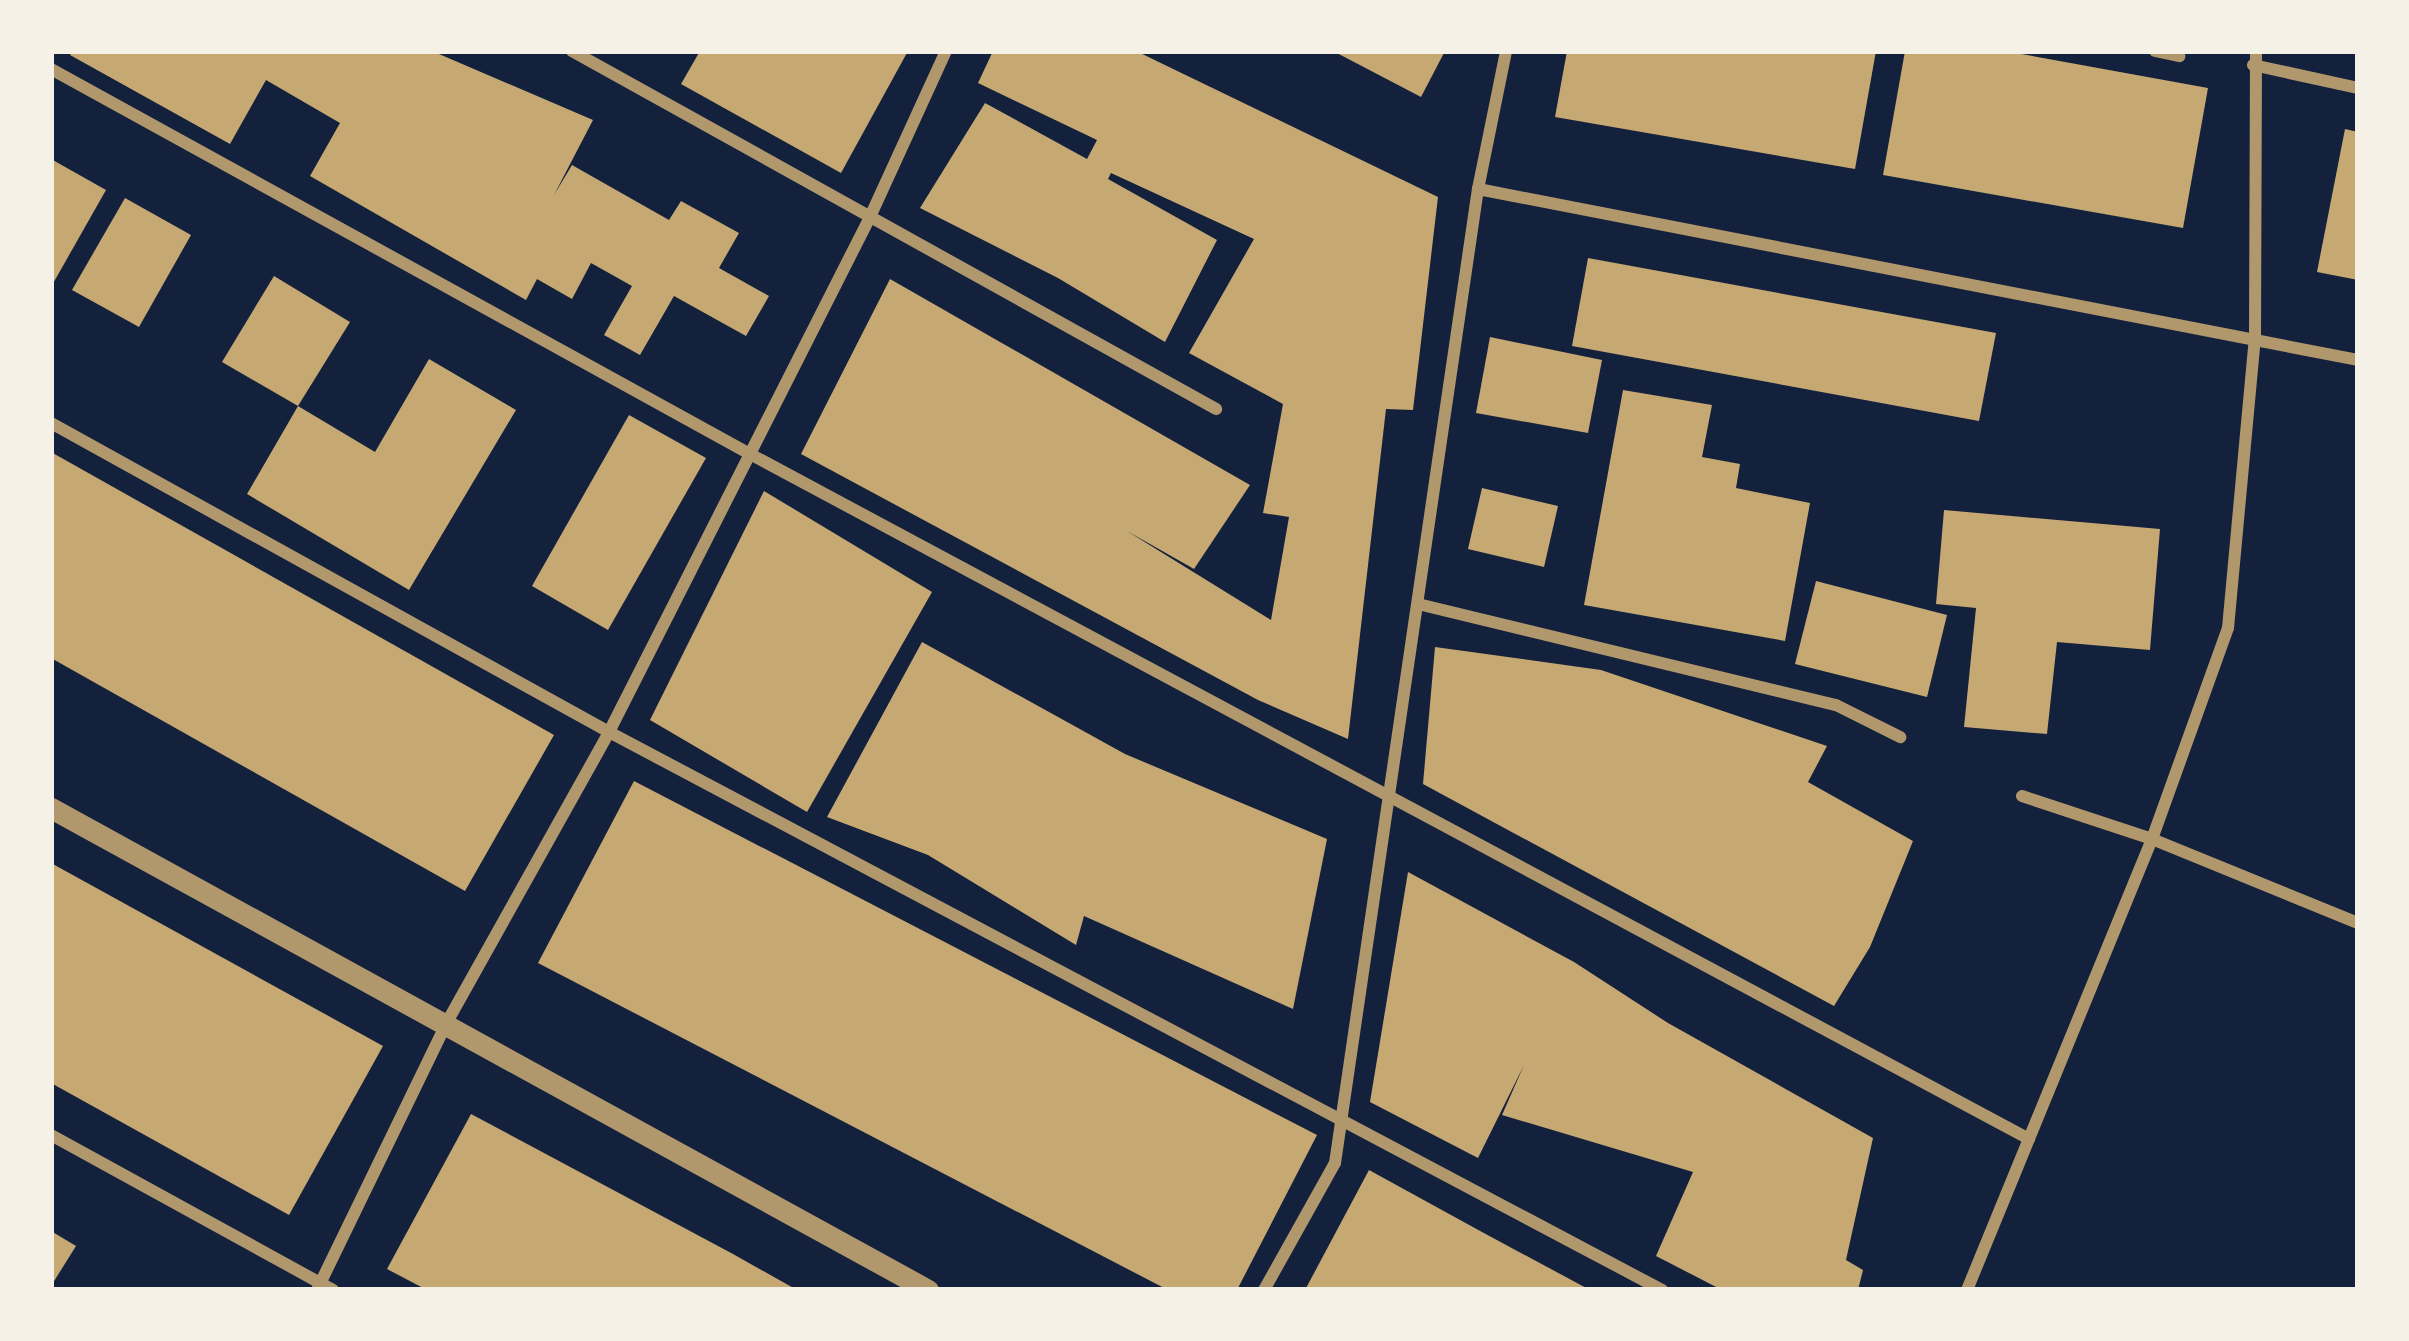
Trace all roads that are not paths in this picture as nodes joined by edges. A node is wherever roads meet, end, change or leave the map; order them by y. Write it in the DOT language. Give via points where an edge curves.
graph roads {
  1 [pos="572,51"];
  2 [pos="946,51"];
  3 [pos="1506,51"];
  4 [pos="2155,51"];
  5 [pos="2179,56"];
  6 [pos="2254,58"];
  7 [pos="51,69"];
  8 [pos="2358,88"];
  9 [pos="1478,189"];
  10 [pos="869,218"];
  11 [pos="2254,339"];
  12 [pos="2358,359"];
  13 [pos="1216,409"];
  14 [pos="51,423"];
  15 [pos="750,454"];
  16 [pos="1418,604"];
  17 [pos="609,732"];
  18 [pos="1900,737"];
  19 [pos="2022,796"];
  20 [pos="1389,799"];
  21 [pos="51,808"];
  22 [pos="2152,839"];
  23 [pos="2358,923"];
  24 [pos="446,1024"];
  25 [pos="1342,1116"];
  26 [pos="51,1136"];
  27 [pos="2029,1139"];
  28 [pos="324,1288"];
  29 [pos="928,1290"];
  30 [pos="1264,1290"];
  31 [pos="1662,1290"];
  32 [pos="1967,1290"];
  1 -- 10 [label="street"];
  2 -- 10 [label="street"];
  3 -- 9 [label="street"];
  4 -- 5 [label="street"];
  6 -- 8 [label="street"];
  6 -- 11 [label="street"];
  7 -- 15 [label="street"];
  9 -- 11 [label="street"];
  9 -- 16 [label="street"];
  10 -- 13 [label="street"];
  10 -- 15 [label="street"];
  11 -- 12 [label="street"];
  11 -- 22 [label="street" via="2228,628"];
  14 -- 17 [label="street"];
  15 -- 17 [label="street"];
  15 -- 20 [label="street"];
  16 -- 18 [label="street" via="1836,705"];
  16 -- 20 [label="street"];
  17 -- 24 [label="street"];
  17 -- 25 [label="street"];
  19 -- 22 [label="street"];
  20 -- 25 [label="street"];
  20 -- 27 [label="street"];
  21 -- 24 [label="street"];
  22 -- 23 [label="street"];
  22 -- 27 [label="street"];
  24 -- 28 [label="street"];
  24 -- 29 [label="street"];
  25 -- 30 [label="street" via="1335,1162"];
  25 -- 31 [label="street"];
  26 -- 28 [label="street"];
  27 -- 32 [label="street"];
}
